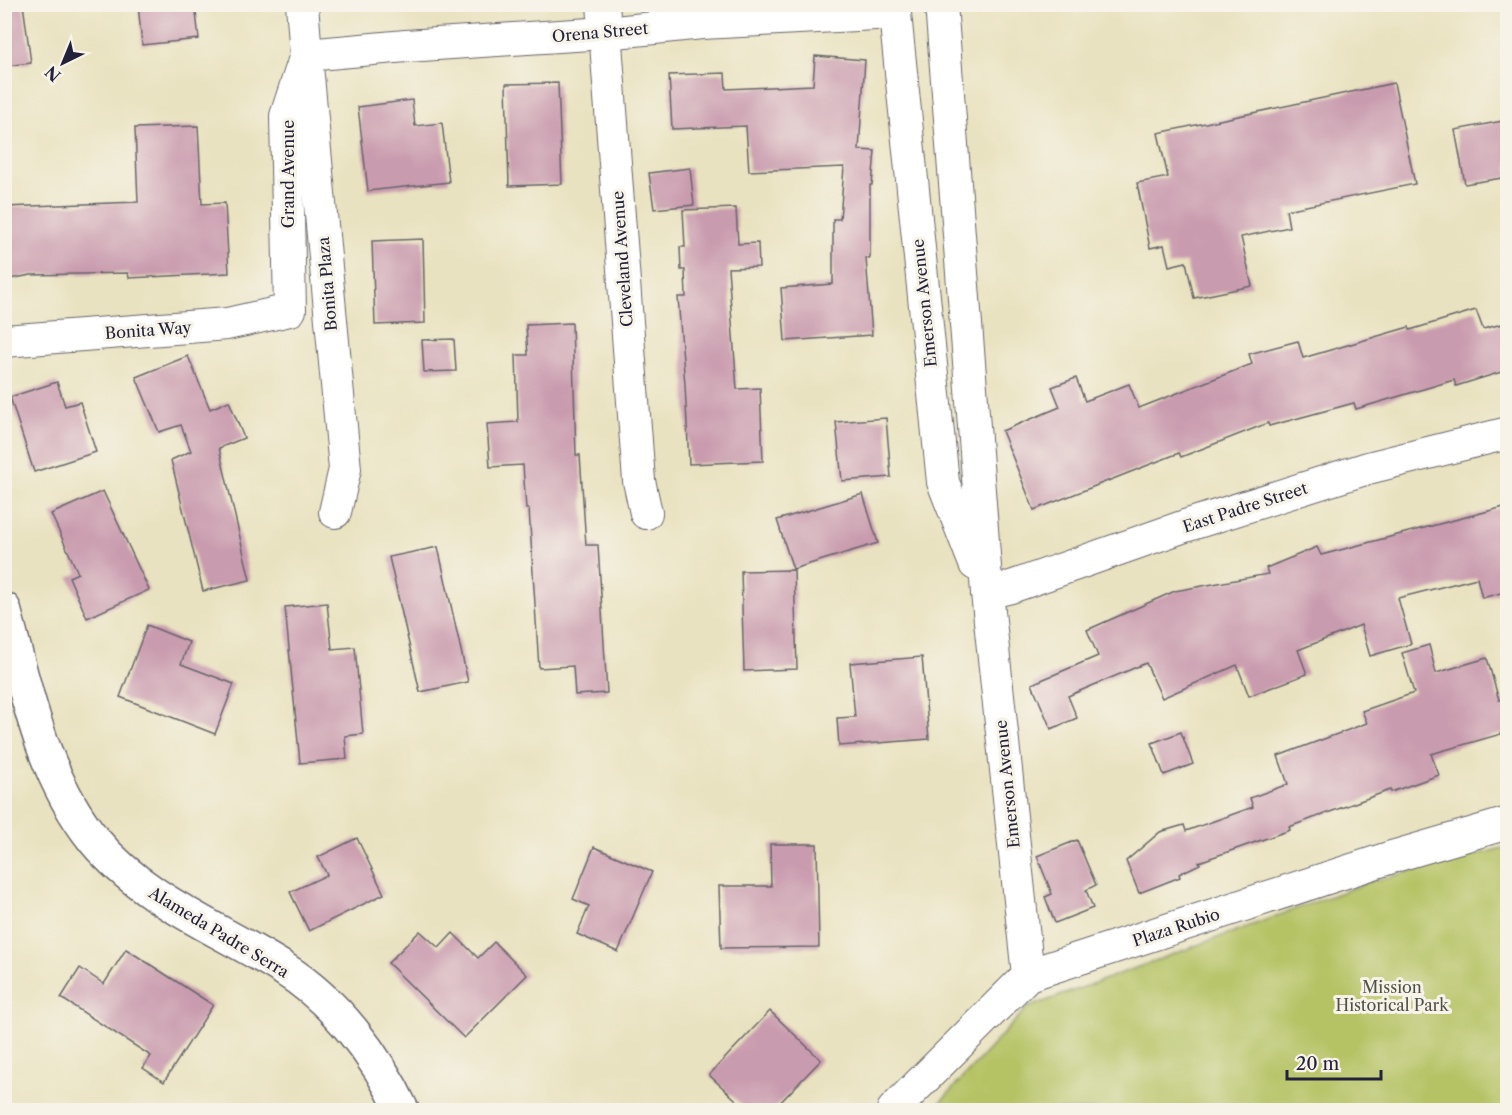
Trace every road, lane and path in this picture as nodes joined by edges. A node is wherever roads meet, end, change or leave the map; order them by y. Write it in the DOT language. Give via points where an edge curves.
graph roads {
  1 [pos="302,4"];
  2 [pos="941,4"];
  3 [pos="895,9"];
  4 [pos="605,19"];
  5 [pos="306,55"];
  6 [pos="290,310"];
  7 [pos="4,341"];
  8 [pos="1508,433"];
  9 [pos="335,512"];
  10 [pos="646,513"];
  11 [pos="987,593"];
  12 [pos="4,609"];
  13 [pos="1508,823"];
  14 [pos="1028,975"];
  15 [pos="402,1110"];
  16 [pos="893,1110"];
  1 -- 5 [label="street, Grand Avenue"];
  2 -- 11 [label="street, Emerson Avenue"];
  3 -- 4 [label="street, Orena Street" via="702,23"];
  3 -- 11 [label="street, Emerson Avenue" via="943,482"];
  4 -- 5 [label="street, Orena Street" via="406,46"];
  4 -- 10 [label="street, Cleveland Avenue" via="639,481"];
  5 -- 6 [label="street, Grand Avenue" via="286,116"];
  5 -- 9 [label="street, Bonita Plaza" via="345,469"];
  6 -- 7 [label="street, Bonita Way" via="227,324"];
  8 -- 11 [label="street, East Padre Street" via="1368,468"];
  11 -- 14 [label="street, Emerson Avenue"];
  12 -- 15 [label="street, Alameda Padre Serra" via="42,747 69,804 96,842 123,871 156,896 287,971 319,997 363,1043"];
  13 -- 14 [label="street, Plaza Rubio"];
  14 -- 16 [label="street, Plaza Rubio"];
}
